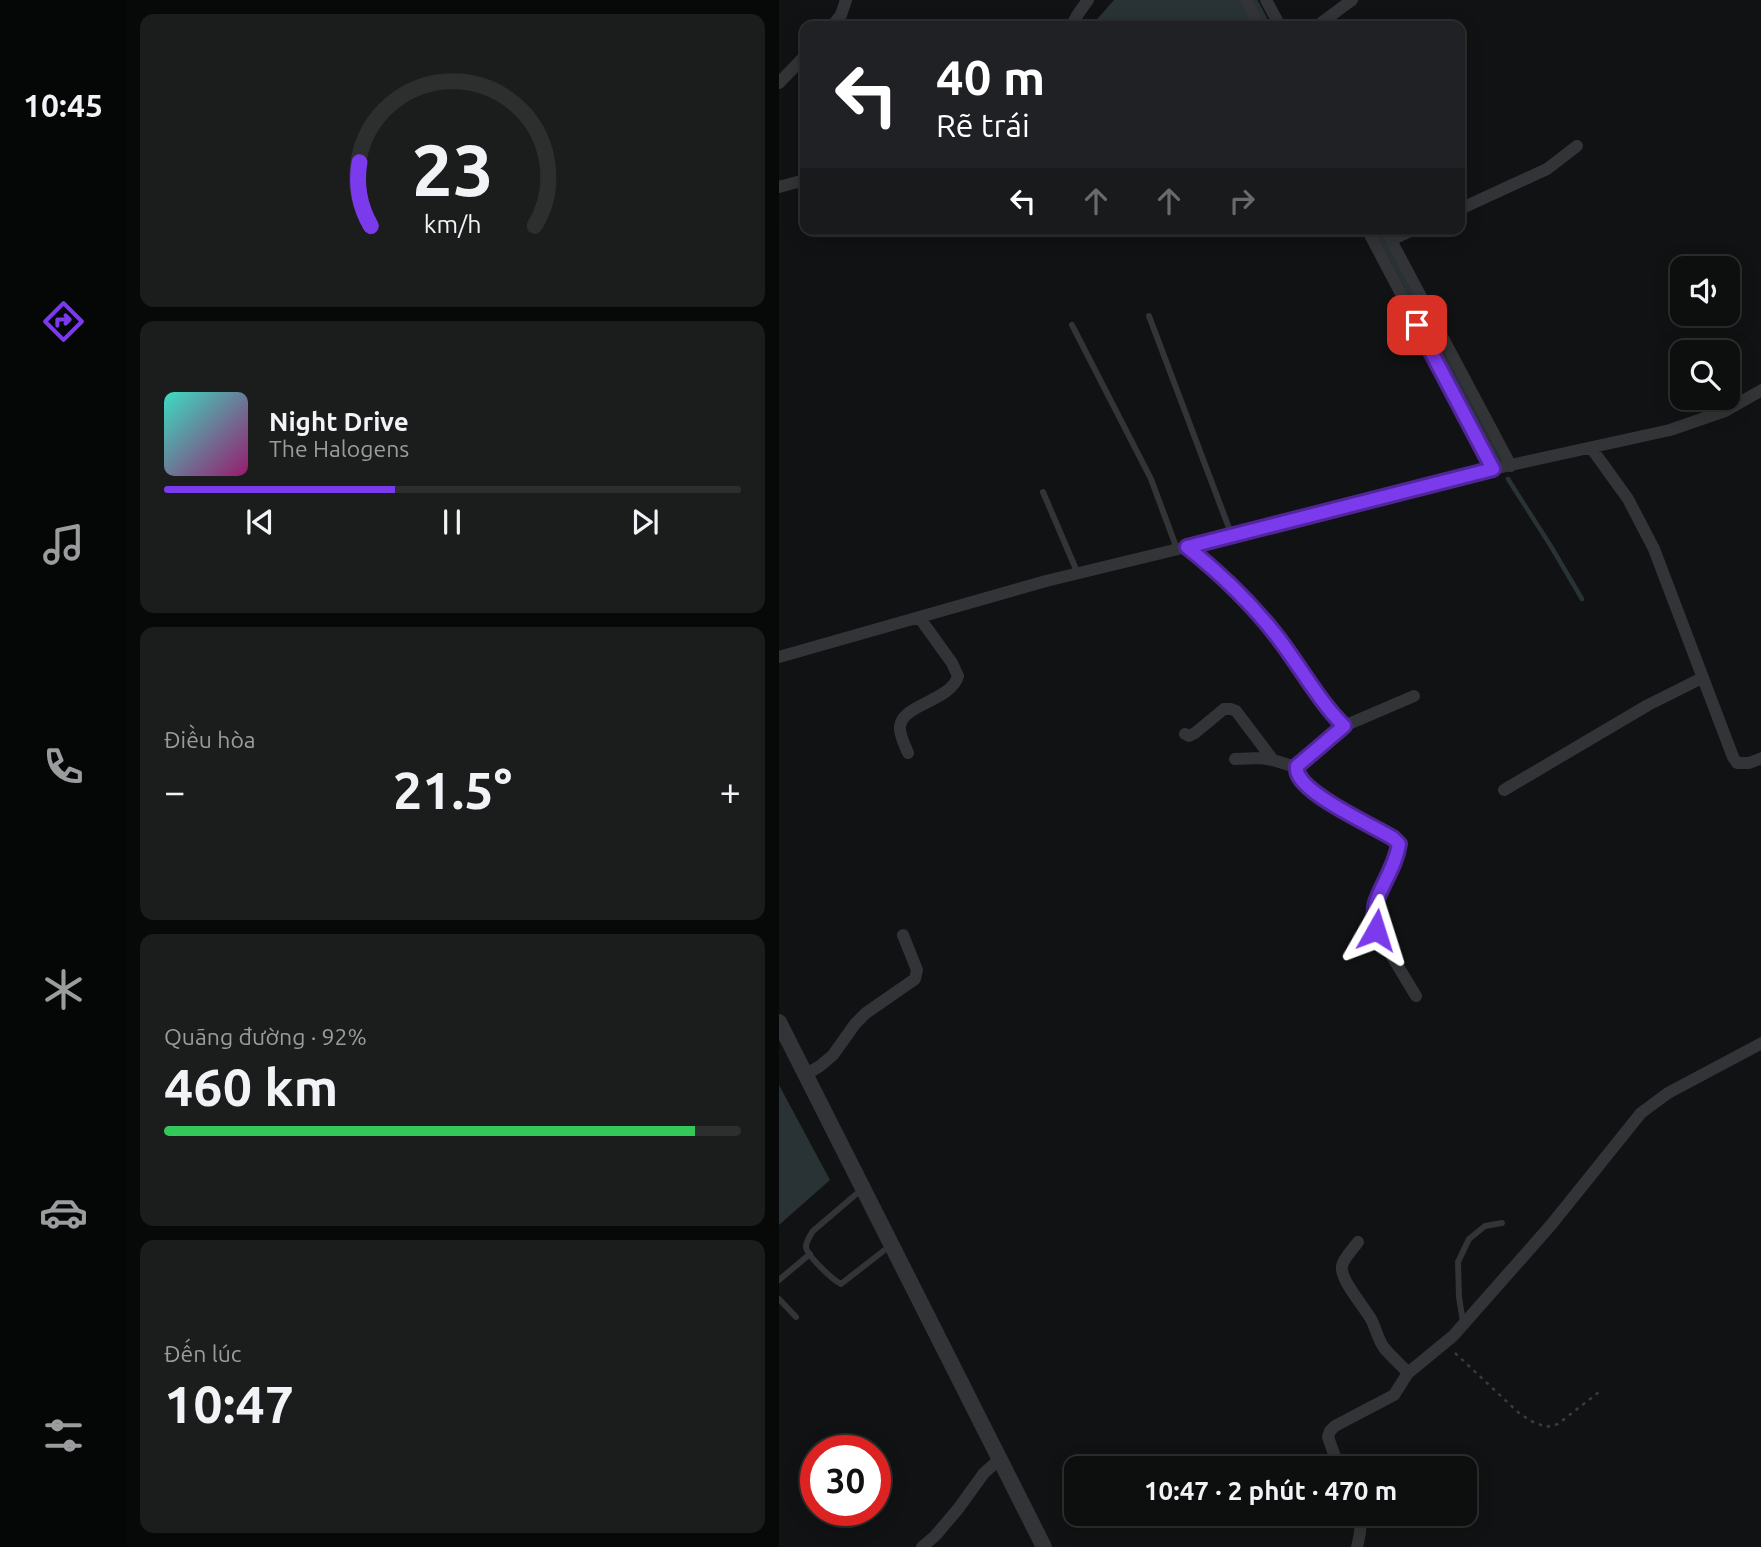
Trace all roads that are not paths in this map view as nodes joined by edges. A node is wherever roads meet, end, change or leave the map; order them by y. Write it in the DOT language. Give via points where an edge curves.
graph roads {
  1 [pos="846,0"];
  2 [pos="1088,0"];
  3 [pos="1246,0"];
  4 [pos="1266,0"];
  5 [pos="1352,0"];
  6 [pos="836,21"];
  7 [pos="1074,21"];
  8 [pos="1257,21"];
  9 [pos="1277,21"];
  10 [pos="1324,21"];
  11 [pos="800,61"];
  12 [pos="779,83"];
  13 [pos="1577,146"];
  14 [pos="800,181"];
  15 [pos="779,187"];
  16 [pos="1465,207"];
  17 [pos="1370,235"];
  18 [pos="1389,235"];
  19 [pos="1149,316"];
  20 [pos="1072,325"];
  21 [pos="1761,390"];
  22 [pos="1592,449"];
  23 [pos="1511,466"];
  24 [pos="1493,469"];
  25 [pos="1043,492"];
  26 [pos="1232,536"];
  27 [pos="1182,548"];
  28 [pos="1078,574"];
  29 [pos="919,617"];
  30 [pos="779,657"];
  31 [pos="1702,678"];
  32 [pos="1414,696"];
  33 [pos="1344,726"];
  34 [pos="1184,734"];
  35 [pos="908,753"];
  36 [pos="1761,758"];
  37 [pos="1235,759"];
  38 [pos="1273,760"];
  39 [pos="1297,766"];
  40 [pos="1504,790"];
  41 [pos="903,935"];
  42 [pos="1416,996"];
  43 [pos="779,1022"];
  44 [pos="1761,1044"];
  45 [pos="805,1074"];
  46 [pos="863,1188"];
  47 [pos="1502,1223"];
  48 [pos="1358,1242"];
  49 [pos="891,1245"];
  50 [pos="810,1254"];
  51 [pos="779,1280"];
  52 [pos="779,1299"];
  53 [pos="797,1317"];
  54 [pos="1463,1324"];
  55 [pos="1408,1373"];
  56 [pos="1335,1456"];
  57 [pos="1000,1459"];
  58 [pos="1360,1526"];
  59 [pos="923,1547"];
  60 [pos="1044,1547"];
  61 [pos="1357,1547"];
  1 -- 6 [label="street"];
  2 -- 7 [label="street"];
  3 -- 8 [label="street"];
  4 -- 9 [label="street"];
  5 -- 10 [label="street"];
  11 -- 12 [label="street"];
  13 -- 16 [label="street" via="1547,169"];
  14 -- 15 [label="street"];
  17 -- 24 [label="street"];
  18 -- 23 [label="street"];
  19 -- 26 [label="lane"];
  20 -- 27 [label="lane"];
  21 -- 22 [label="street" via="1725,411"];
  22 -- 23 [label="street"];
  22 -- 31 [label="street" via="1628,499 1653,549"];
  23 -- 24 [label="street"];
  24 -- 26 [label="street"];
  25 -- 28 [label="lane"];
  26 -- 27 [label="street"];
  27 -- 28 [label="street"];
  27 -- 33 [label="street" via="1212,566 1235,589"];
  28 -- 29 [label="street"];
  29 -- 30 [label="street"];
  29 -- 35 [label="street" via="958,676 956,684 900,723"];
  31 -- 36 [label="street" via="1737,763"];
  31 -- 40 [label="street"];
  32 -- 33 [label="street"];
  33 -- 39 [label="street"];
  34 -- 38 [label="street" via="1195,733 1224,709 1231,709"];
  37 -- 38 [label="street"];
  38 -- 39 [label="street"];
  39 -- 42 [label="street" via="1304,784 1399,844 1376,902 1376,930"];
  41 -- 45 [label="street" via="917,970 915,979 866,1013 833,1055"];
  43 -- 45 [label="street"];
  44 -- 54 [label="street" via="1667,1093 1641,1113 1551,1226"];
  45 -- 46 [label="street"];
  46 -- 49 [label="street"];
  46 -- 50 [label="lane" via="813,1231 806,1247"];
  47 -- 54 [label="lane" via="1485,1226 1469,1239 1459,1262"];
  48 -- 55 [label="street" via="1342,1266 1344,1280 1385,1349"];
  49 -- 50 [label="lane" via="841,1284"];
  49 -- 57 [label="street"];
  50 -- 51 [label="lane"];
  52 -- 53 [label="lane"];
  54 -- 55 [label="street"];
  55 -- 56 [label="street" via="1394,1395 1330,1431"];
  57 -- 59 [label="street"];
  57 -- 60 [label="street"];
  58 -- 61 [label="street"];
}
